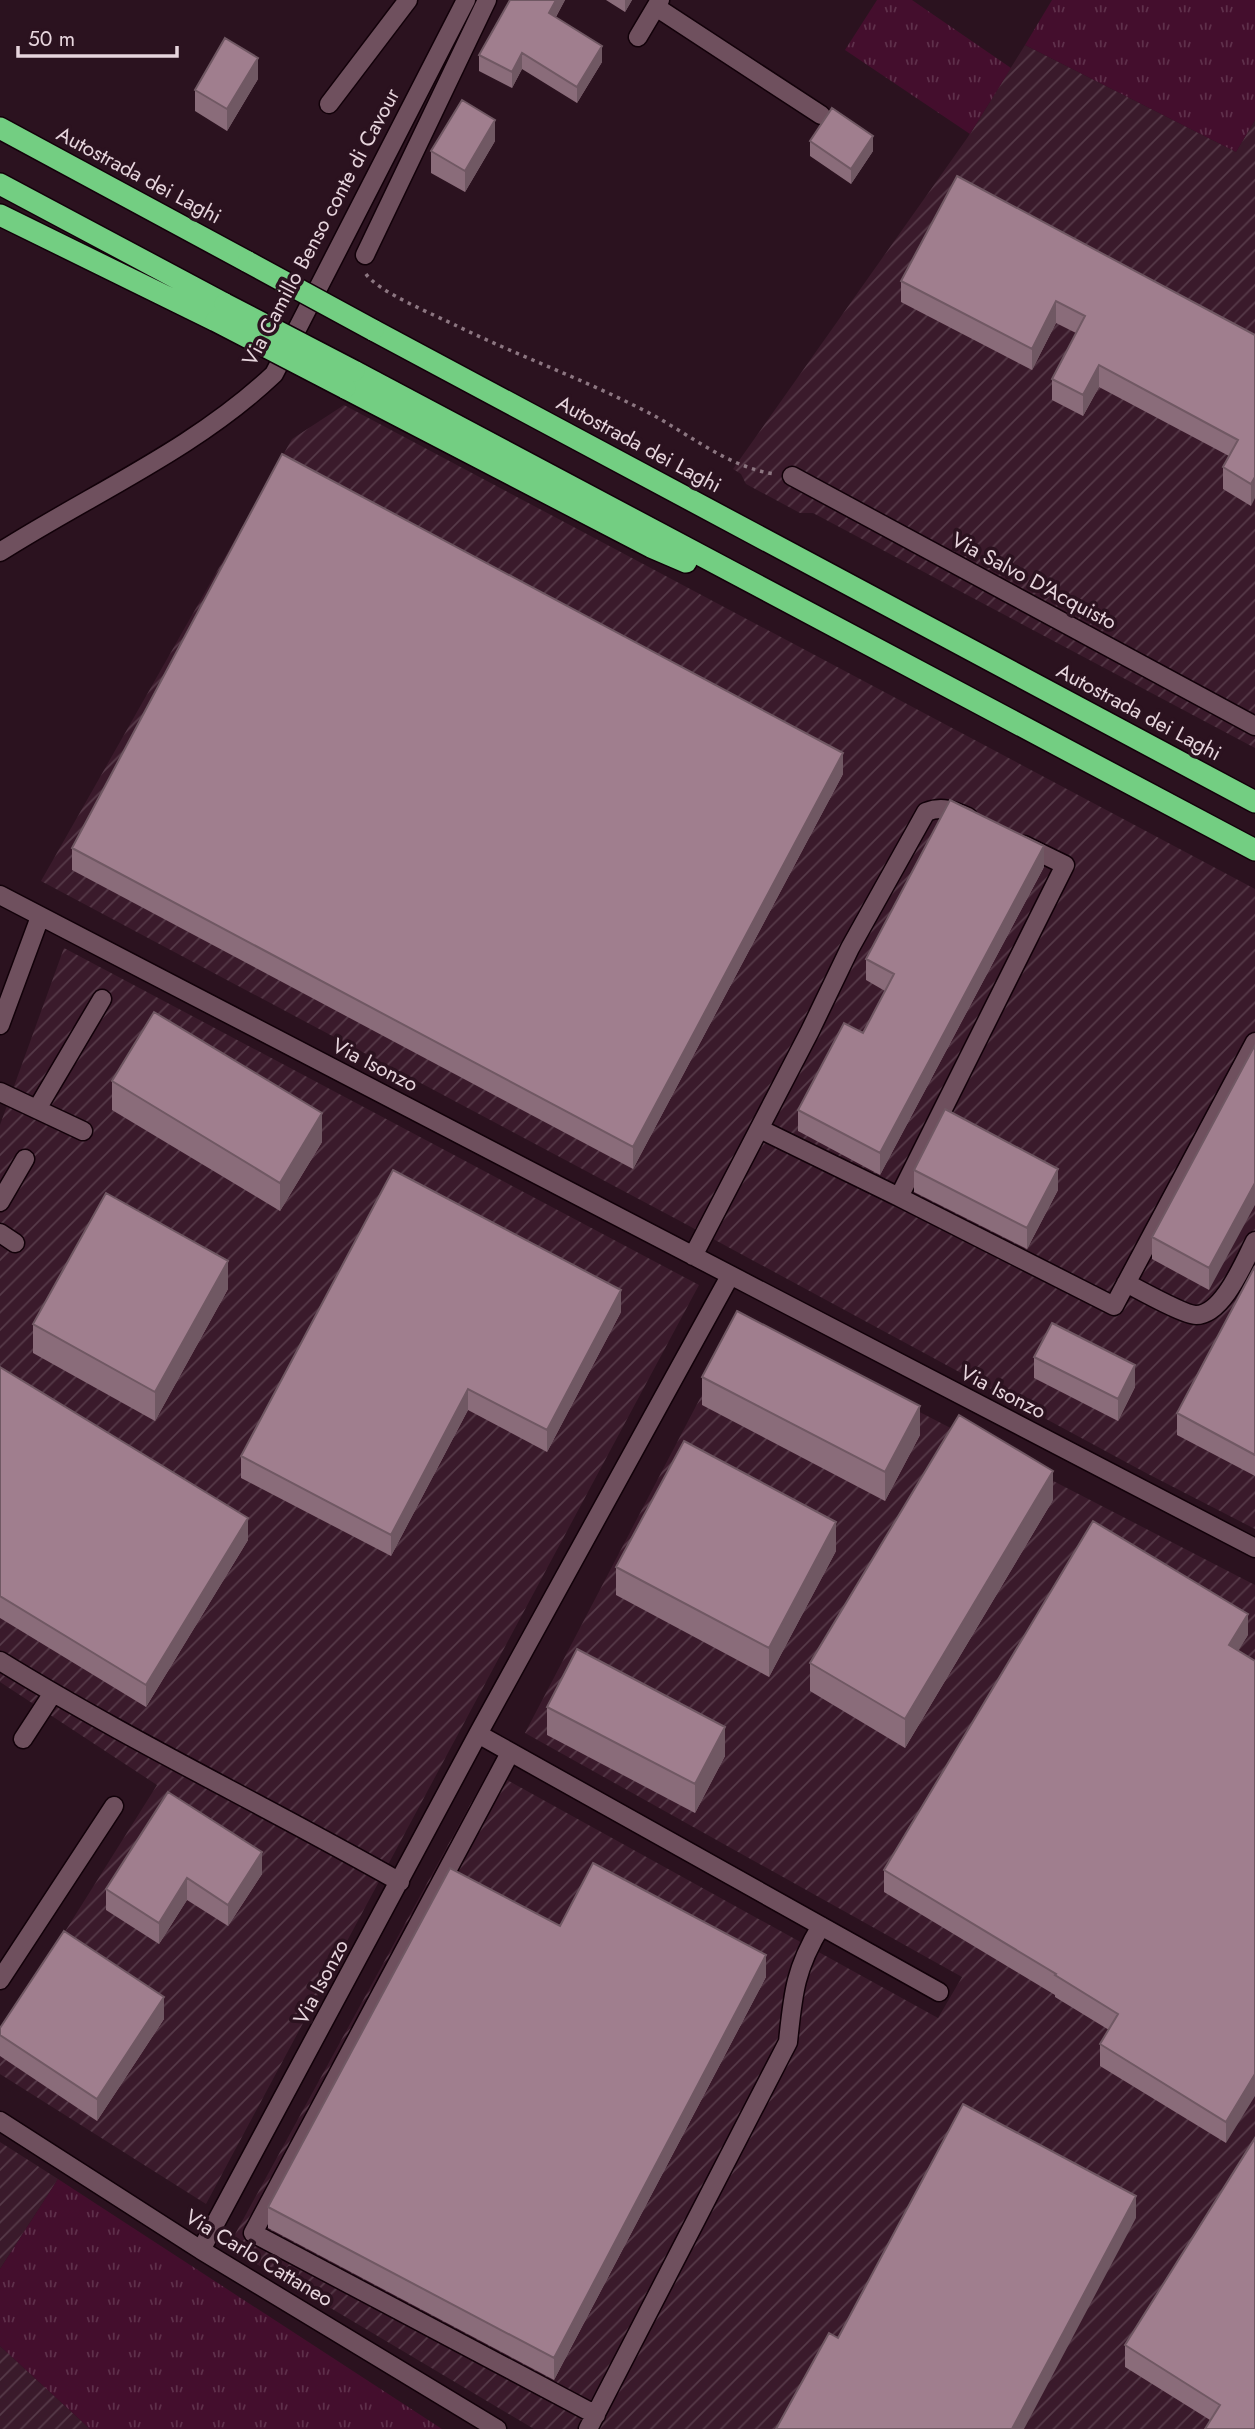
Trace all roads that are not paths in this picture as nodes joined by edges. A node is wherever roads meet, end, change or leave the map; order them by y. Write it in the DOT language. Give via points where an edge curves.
graph roads {
  1 [pos="408,0"];
  2 [pos="466,0"];
  3 [pos="487,0"];
  4 [pos="658,3"];
  5 [pos="638,37"];
  6 [pos="329,104"];
  7 [pos="821,114"];
  8 [pos="0,120"];
  9 [pos="0,128"];
  10 [pos="94,178"];
  11 [pos="0,184"];
  12 [pos="0,215"];
  13 [pos="365,255"];
  14 [pos="221,313"];
  15 [pos="792,477"];
  16 [pos="0,552"];
  17 [pos="1255,726"];
  18 [pos="1255,802"];
  19 [pos="979,823"];
  20 [pos="1004,835"];
  21 [pos="1255,850"];
  22 [pos="0,895"];
  23 [pos="40,917"];
  24 [pos="102,999"];
  25 [pos="0,1025"];
  26 [pos="1255,1042"];
  27 [pos="0,1092"];
  28 [pos="37,1109"];
  29 [pos="760,1129"];
  30 [pos="83,1131"];
  31 [pos="25,1159"];
  32 [pos="900,1197"];
  33 [pos="0,1202"];
  34 [pos="1255,1241"];
  35 [pos="693,1256"];
  36 [pos="730,1276"];
  37 [pos="1126,1283"];
  38 [pos="1255,1548"];
  39 [pos="0,1661"];
  40 [pos="53,1693"];
  41 [pos="478,1734"];
  42 [pos="23,1739"];
  43 [pos="510,1752"];
  44 [pos="114,1806"];
  45 [pos="400,1882"];
  46 [pos="821,1926"];
  47 [pos="0,1980"];
  48 [pos="939,1992"];
  49 [pos="0,2121"];
  50 [pos="201,2250"];
  51 [pos="592,2422"];
  52 [pos="497,2429"];
  1 -- 6 [label="street"];
  2 -- 16 [label="street, Via Camillo Benso conte di Cavour" via="274,374 245,401 202,430"];
  3 -- 13 [label="street"];
  4 -- 5 [label="street"];
  4 -- 7 [label="street"];
  8 -- 10 [label="highway"];
  9 -- 10 [label="highway, Autostrada dei Laghi"];
  10 -- 18 [label="highway, Autostrada dei Laghi, bridge"];
  11 -- 14 [label="highway"];
  12 -- 14 [label="highway"];
  14 -- 21 [label="highway, bridge" via="829,624"];
  15 -- 17 [label="street, Via Salvo D'Acquisto"];
  19 -- 29 [label="street" via="955,811 938,808 926,812 850,948"];
  20 -- 32 [label="street" via="1065,865"];
  22 -- 23 [label="street, Via Isonzo"];
  23 -- 25 [label="street"];
  23 -- 35 [label="street, Via Isonzo"];
  24 -- 28 [label="street"];
  26 -- 37 [label="street"];
  27 -- 28 [label="street"];
  28 -- 30 [label="street"];
  29 -- 32 [label="street"];
  29 -- 35 [label="street"];
  31 -- 33 [label="street"];
  32 -- 37 [label="street" via="1114,1306"];
  34 -- 37 [label="street" via="1225,1295 1210,1312 1194,1315"];
  35 -- 36 [label="street, Via Isonzo"];
  36 -- 38 [label="street, Via Isonzo"];
  36 -- 41 [label="street, Via Isonzo"];
  39 -- 40 [label="street"];
  40 -- 42 [label="street"];
  40 -- 45 [label="street"];
  41 -- 43 [label="street"];
  41 -- 45 [label="street, Via Isonzo"];
  43 -- 46 [label="street"];
  43 -- 51 [label="street" via="253,2233"];
  44 -- 47 [label="street"];
  45 -- 50 [label="street, Via Isonzo"];
  46 -- 48 [label="street"];
  46 -- 51 [label="street" via="793,1990 788,2042"];
  49 -- 50 [label="street, Via Carlo Cattaneo"];
  50 -- 52 [label="street, Via Carlo Cattaneo"];
}
